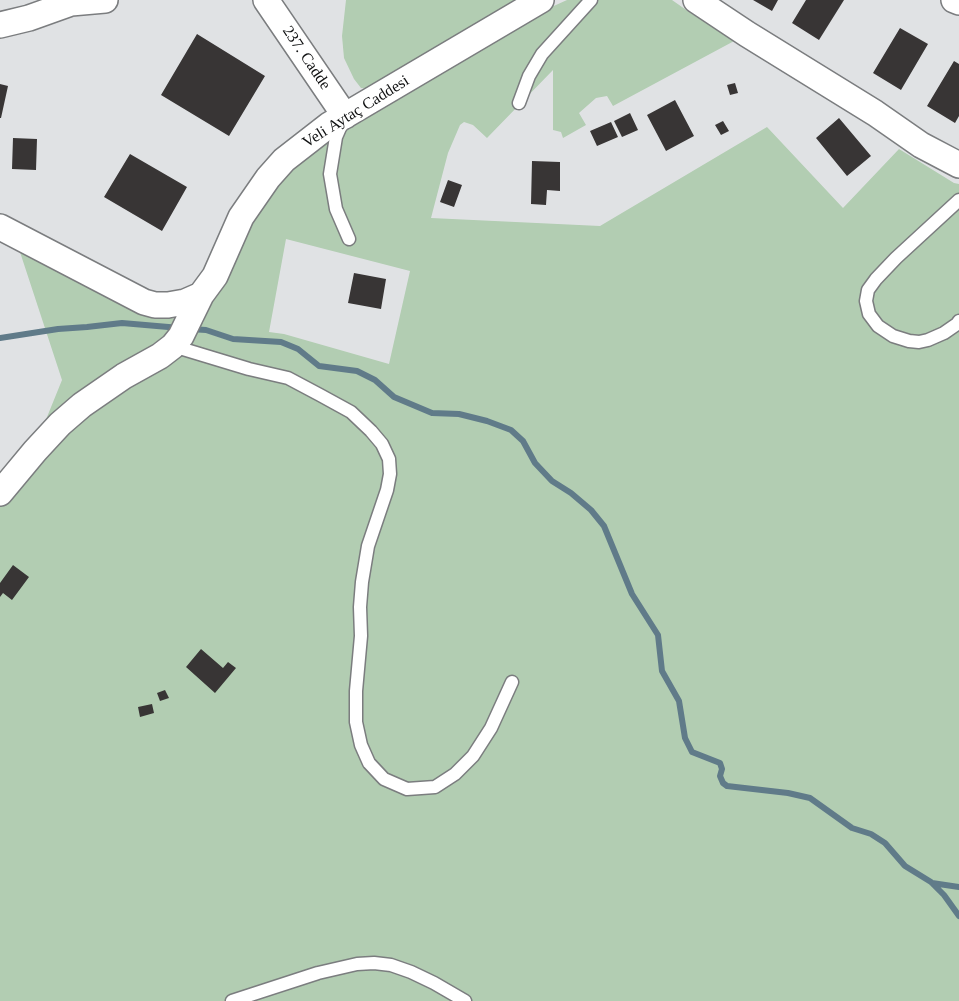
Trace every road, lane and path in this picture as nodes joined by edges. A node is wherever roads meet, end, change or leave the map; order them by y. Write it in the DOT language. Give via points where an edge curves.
graph roads {
  1 [pos="105,0"];
  2 [pos="266,0"];
  3 [pos="541,0"];
  4 [pos="591,0"];
  5 [pos="696,0"];
  6 [pos="954,0"];
  7 [pos="959,2"];
  8 [pos="0,25"];
  9 [pos="519,103"];
  10 [pos="345,116"];
  11 [pos="959,165"];
  12 [pos="959,200"];
  13 [pos="0,227"];
  14 [pos="349,240"];
  15 [pos="201,295"];
  16 [pos="168,305"];
  17 [pos="959,321"];
  18 [pos="180,335"];
  19 [pos="0,493"];
  20 [pos="512,682"];
  21 [pos="232,1001"];
  22 [pos="465,1001"];
  1 -- 8 [label="street" via="71,3"];
  2 -- 10 [label="street, 237. Cadde"];
  3 -- 10 [label="street, Veli Aytaç Caddesi"];
  4 -- 9 [label="lane" via="542,54"];
  5 -- 11 [label="street"];
  6 -- 7 [label="street"];
  10 -- 14 [label="lane" via="336,137 330,174 336,209"];
  10 -- 15 [label="street, Veli Aytaç Caddesi" via="304,142 268,178 241,217 215,276"];
  12 -- 17 [label="lane" via="876,279 868,290 866,302 869,314 878,326 909,341 928,340"];
  13 -- 16 [label="street" via="144,302 155,306"];
  15 -- 16 [label="street"];
  15 -- 18 [label="street, Veli Aytaç Caddesi"];
  16 -- 18 [label="street" via="182,315"];
  18 -- 19 [label="street" via="60,424"];
  18 -- 20 [label="lane" via="249,369 288,378 351,412 371,430 390,459 387,490 368,546 362,582 356,698 356,722 361,745 369,763 384,779 408,789 435,786 455,774 473,756 491,728"];
  21 -- 22 [label="lane" via="318,973 374,963 411,972"];
}
